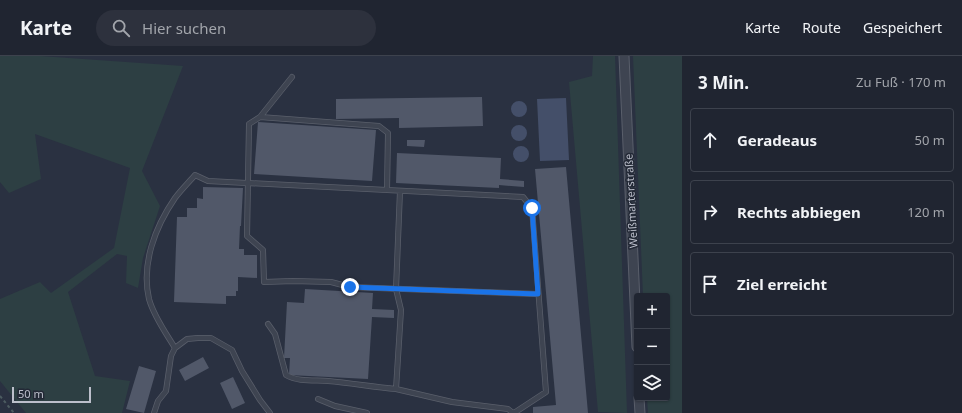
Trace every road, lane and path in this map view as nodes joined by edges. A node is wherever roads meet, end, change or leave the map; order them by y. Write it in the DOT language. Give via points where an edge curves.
graph roads {
  1 [pos="624,56"];
  2 [pos="292,77"];
  3 [pos="260,117"];
  4 [pos="248,182"];
  5 [pos="387,190"];
  6 [pos="400,191"];
  7 [pos="396,289"];
  8 [pos="538,294"];
  9 [pos="268,324"];
  10 [pos="636,329"];
  11 [pos="175,348"];
  12 [pos="396,389"];
  13 [pos="0,396"];
  14 [pos="318,399"];
  15 [pos="639,401"];
  16 [pos="14,413"];
  17 [pos="154,413"];
  18 [pos="270,413"];
  19 [pos="367,413"];
  20 [pos="514,413"];
  21 [pos="640,413"];
  1 -- 10 [label="street, Weißmarterstraße"];
  2 -- 3 [label="lane"];
  3 -- 4 [label="lane" via="249,124"];
  3 -- 5 [label="lane" via="379,126 388,133"];
  4 -- 5 [label="lane"];
  4 -- 7 [label="lane" via="247,236 262,250 264,282 331,282 350,287"];
  4 -- 11 [label="lane" via="208,181 196,175 175,198 156,232 146,268 150,300"];
  5 -- 6 [label="lane"];
  6 -- 7 [label="lane"];
  6 -- 8 [label="lane" via="523,197 532,208"];
  7 -- 8 [label="lane"];
  7 -- 12 [label="lane" via="401,310"];
  8 -- 20 [label="lane" via="546,392"];
  9 -- 12 [label="lane" via="274,334 286,374 291,378"];
  11 -- 17 [label="lane" via="171,356 166,391 158,401"];
  11 -- 18 [label="lane" via="187,339 211,338 232,350 242,371"];
  12 -- 20 [label="lane" via="452,402 508,409"];
  13 -- 16 [label="path"];
  14 -- 19 [label="lane" via="335,406"];
  15 -- 21 [label="street"];
}
